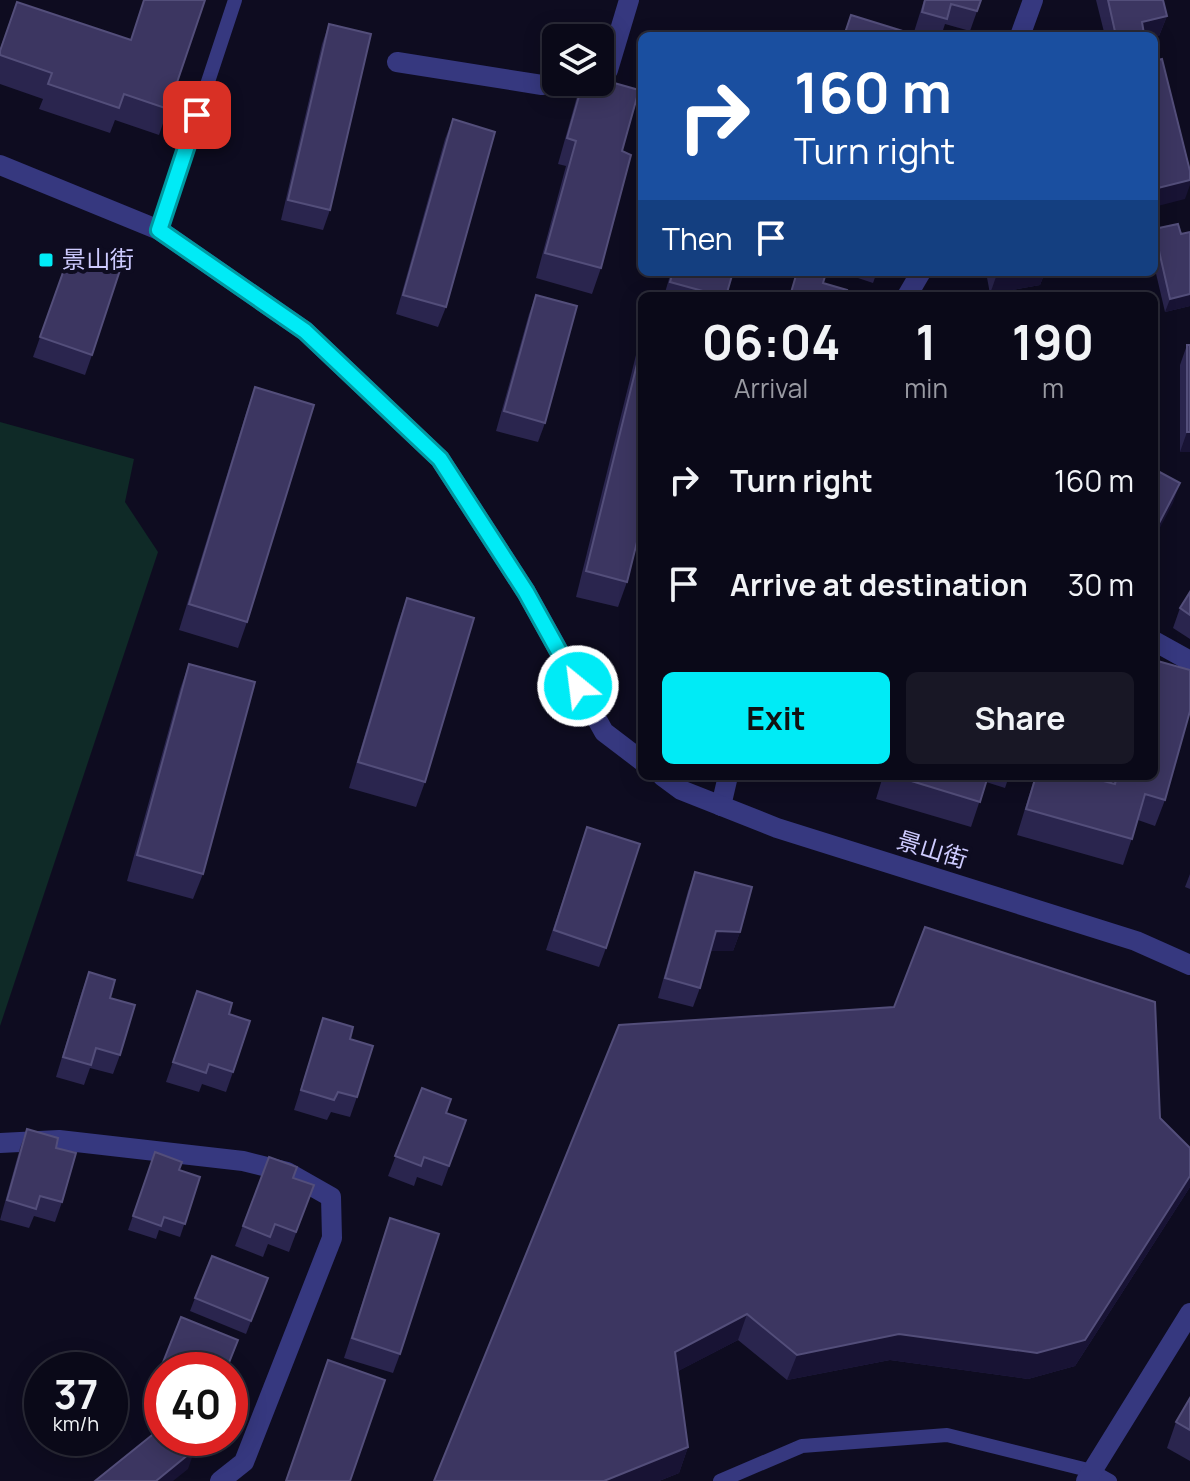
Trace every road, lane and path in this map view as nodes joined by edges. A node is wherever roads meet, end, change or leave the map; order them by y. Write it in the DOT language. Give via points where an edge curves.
graph roads {
  1 [pos="235,0"];
  2 [pos="629,0"];
  3 [pos="1033,0"];
  4 [pos="1021,32"];
  5 [pos="614,50"];
  6 [pos="397,62"];
  7 [pos="542,85"];
  8 [pos="0,165"];
  9 [pos="159,230"];
  10 [pos="1158,643"];
  11 [pos="1190,661"];
  12 [pos="638,758"];
  13 [pos="667,780"];
  14 [pos="727,780"];
  15 [pos="721,806"];
  16 [pos="1190,965"];
  17 [pos="0,1143"];
  18 [pos="1190,1313"];
  19 [pos="1096,1478"];
  20 [pos="220,1481"];
  21 [pos="720,1481"];
  1 -- 9 [label="lane"];
  2 -- 5 [label="street"];
  3 -- 4 [label="street"];
  6 -- 7 [label="street"];
  8 -- 9 [label="street"];
  9 -- 12 [label="street" via="305,331 440,459 526,592 604,732"];
  10 -- 11 [label="street"];
  13 -- 15 [label="street, 景山街"];
  14 -- 15 [label="street"];
  15 -- 16 [label="street, 景山街" via="1136,941"];
  17 -- 20 [label="street" via="59,1140 243,1161 287,1172 331,1197 327,1252 244,1462"];
  18 -- 19 [label="street"];
  19 -- 21 [label="lane" via="947,1435 802,1446"];
}
